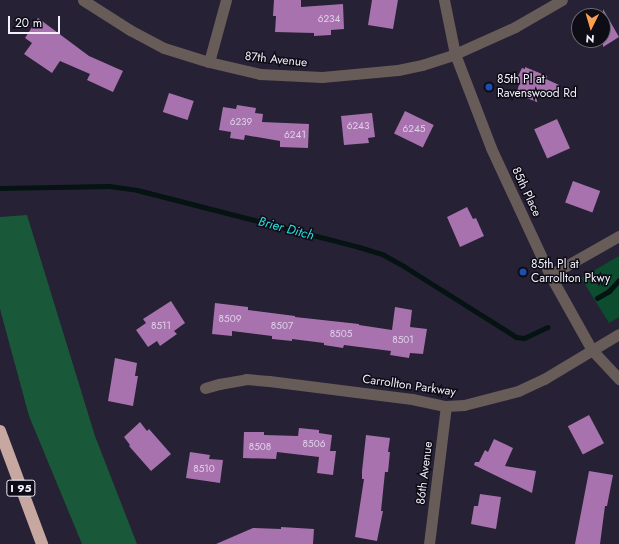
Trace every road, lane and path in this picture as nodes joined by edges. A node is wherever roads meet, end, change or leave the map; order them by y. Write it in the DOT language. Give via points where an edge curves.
graph roads {
  1 [pos="83,0"];
  2 [pos="226,0"];
  3 [pos="444,0"];
  4 [pos="562,0"];
  5 [pos="455,54"];
  6 [pos="209,62"];
  7 [pos="619,236"];
  8 [pos="550,275"];
  9 [pos="619,334"];
  10 [pos="592,350"];
  11 [pos="619,379"];
  12 [pos="206,388"];
  13 [pos="446,406"];
  14 [pos="0,431"];
  15 [pos="42,544"];
  16 [pos="429,544"];
  1 -- 6 [label="street, 87th Avenue" via="157,44"];
  2 -- 6 [label="street"];
  3 -- 5 [label="street, 85th Place"];
  4 -- 5 [label="street, 87th Avenue" via="515,27"];
  5 -- 6 [label="street, 87th Avenue" via="398,70 322,77 260,74"];
  5 -- 8 [label="street, 85th Place" via="491,148"];
  7 -- 8 [label="street"];
  8 -- 10 [label="street, 85th Place"];
  9 -- 10 [label="street, Carrollton Parkway"];
  10 -- 11 [label="street, 85th Place"];
  10 -- 13 [label="street, Carrollton Parkway" via="544,379 518,391 464,405"];
  12 -- 13 [label="street, Carrollton Parkway" via="246,380 269,381 412,399"];
  13 -- 16 [label="street, 86th Avenue"];
  14 -- 15 [label="highway, I 95"];
}
